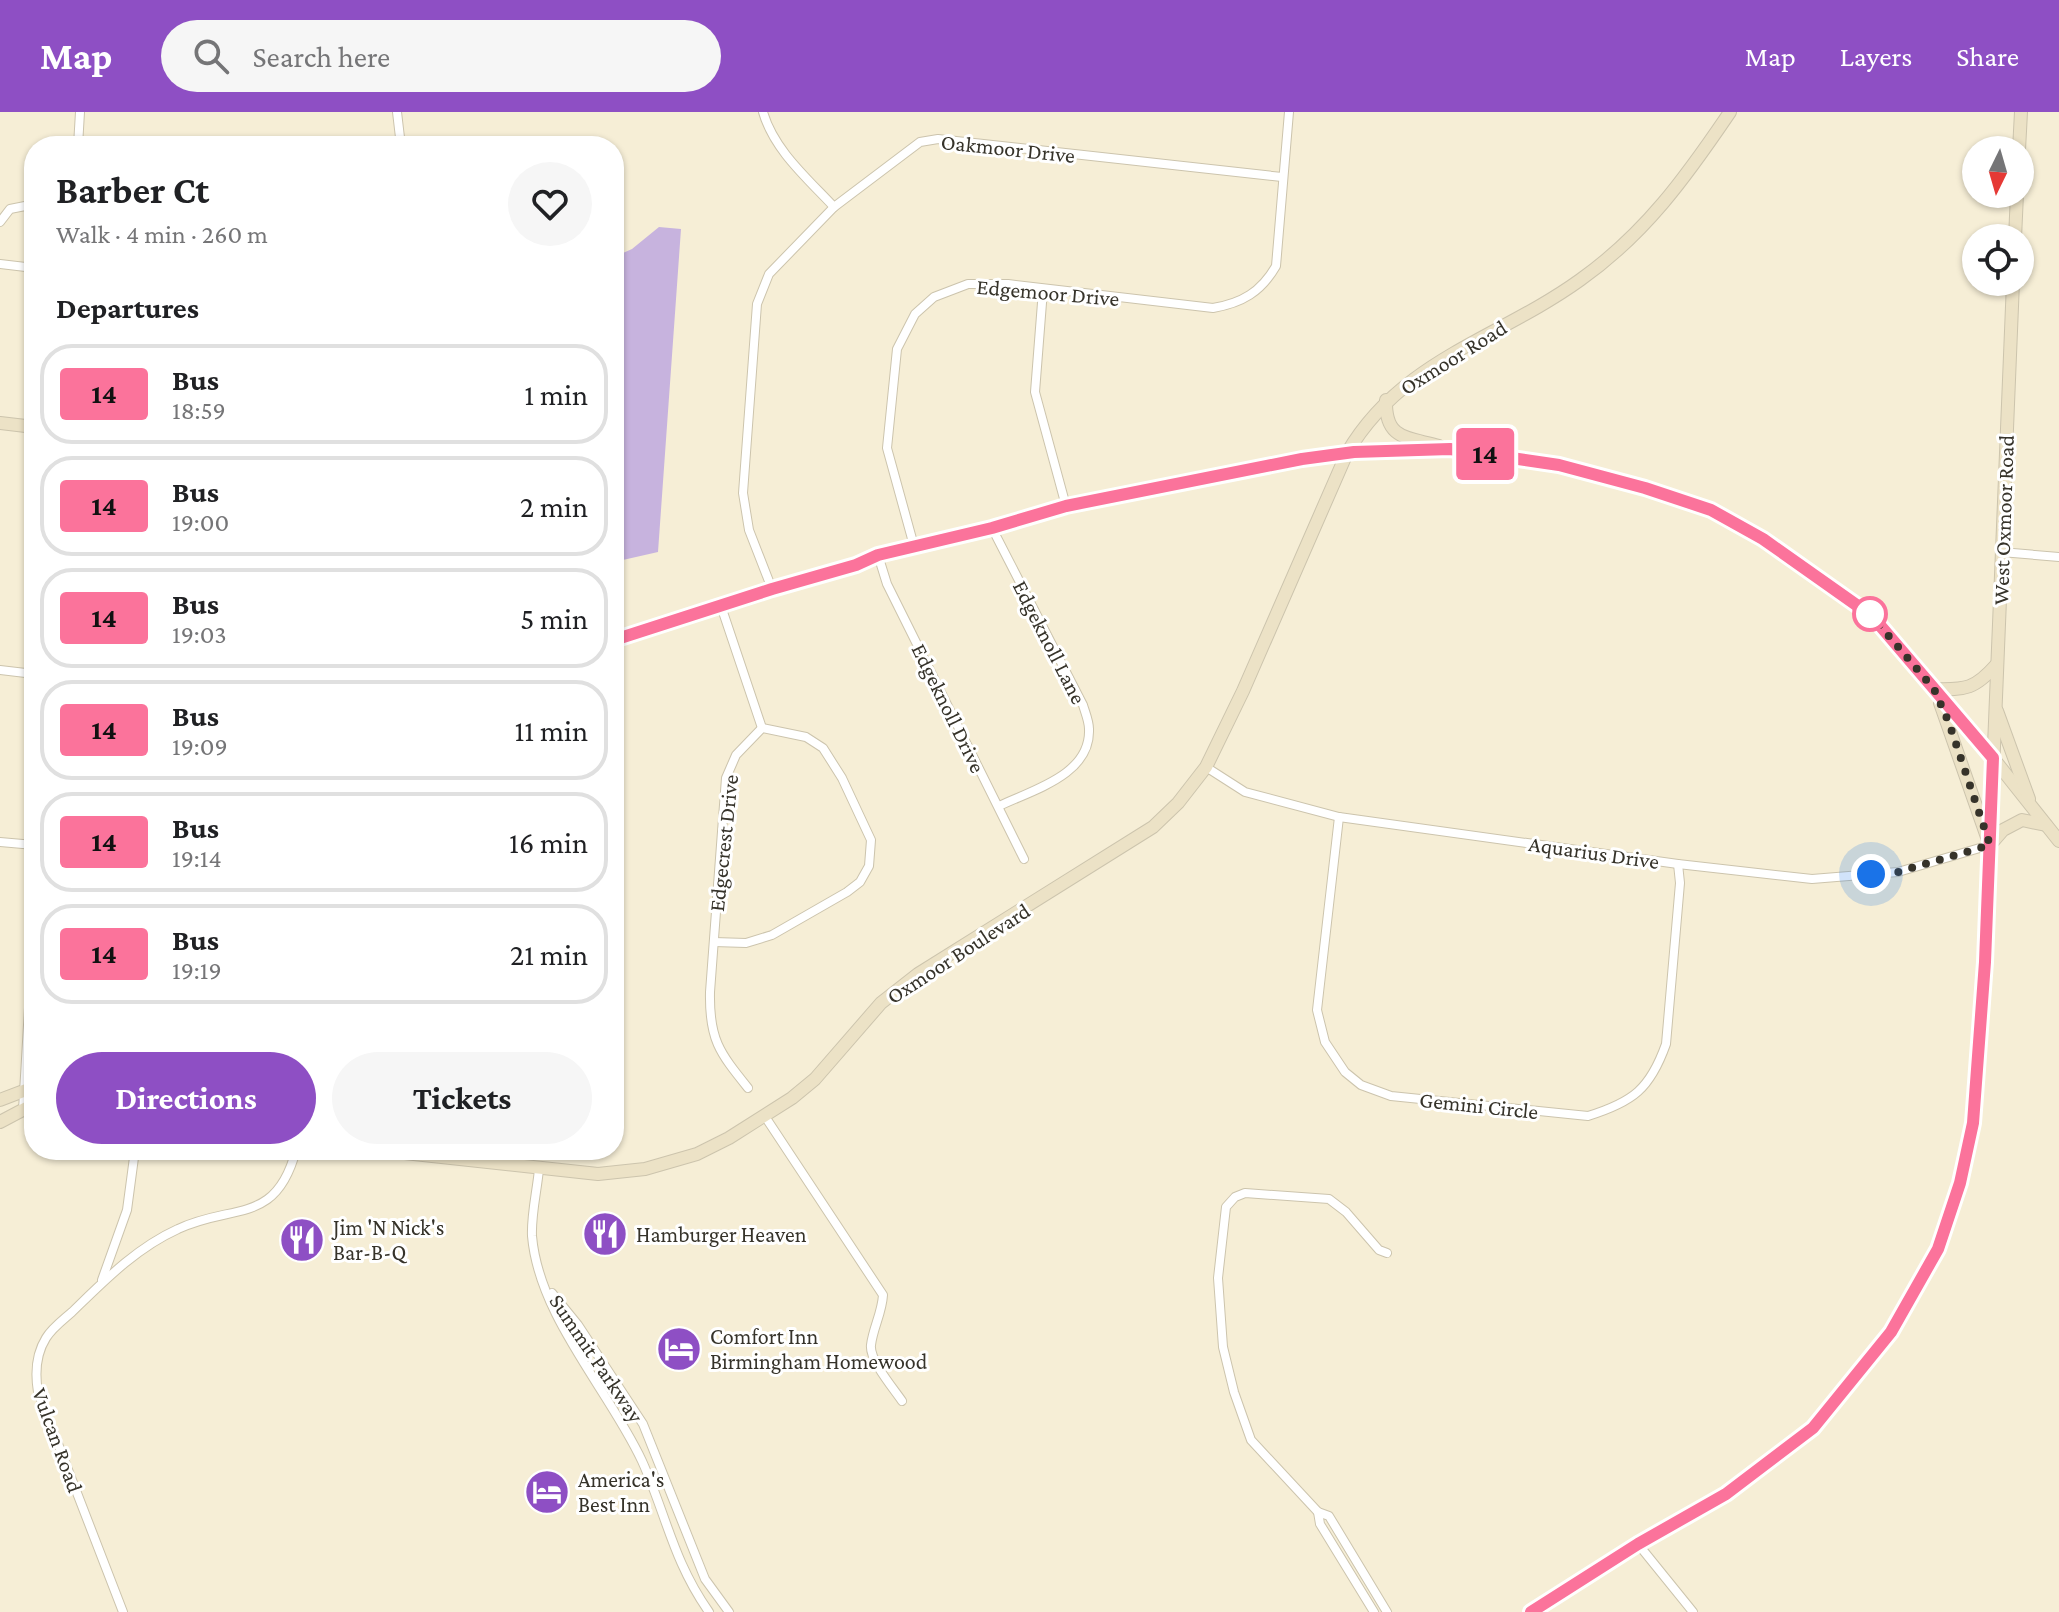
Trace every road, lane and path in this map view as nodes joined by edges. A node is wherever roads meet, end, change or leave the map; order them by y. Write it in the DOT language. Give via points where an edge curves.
graph roads {
  1 [pos="80,112"];
  2 [pos="397,112"];
  3 [pos="763,112"];
  4 [pos="1289,112"];
  5 [pos="1730,112"];
  6 [pos="2021,112"];
  7 [pos="79,136"];
  8 [pos="400,136"];
  9 [pos="2020,136"];
  10 [pos="1282,177"];
  11 [pos="24,206"];
  12 [pos="834,207"];
  13 [pos="0,222"];
  14 [pos="0,264"];
  15 [pos="24,267"];
  16 [pos="1043,290"];
  17 [pos="2012,296"];
  18 [pos="1386,400"];
  19 [pos="0,423"];
  20 [pos="24,426"];
  21 [pos="1450,449"];
  22 [pos="1347,453"];
  23 [pos="1066,506"];
  24 [pos="992,528"];
  25 [pos="914,546"];
  26 [pos="2001,552"];
  27 [pos="878,555"];
  28 [pos="2059,557"];
  29 [pos="772,589"];
  30 [pos="721,606"];
  31 [pos="624,637"];
  32 [pos="1997,664"];
  33 [pos="0,670"];
  34 [pos="24,673"];
  35 [pos="1934,689"];
  36 [pos="1995,708"];
  37 [pos="762,728"];
  38 [pos="1993,758"];
  39 [pos="1206,767"];
  40 [pos="999,806"];
  41 [pos="2033,809"];
  42 [pos="1339,817"];
  43 [pos="2046,825"];
  44 [pos="2059,841"];
  45 [pos="0,842"];
  46 [pos="24,844"];
  47 [pos="1990,845"];
  48 [pos="1024,859"];
  49 [pos="1678,864"];
  50 [pos="714,942"];
  51 [pos="748,1088"];
  52 [pos="24,1091"];
  53 [pos="0,1100"];
  54 [pos="24,1110"];
  55 [pos="764,1115"];
  56 [pos="0,1122"];
  57 [pos="134,1160"];
  58 [pos="294,1160"];
  59 [pos="494,1160"];
  60 [pos="539,1169"];
  61 [pos="1387,1253"];
  62 [pos="542,1280"];
  63 [pos="100,1285"];
  64 [pos="902,1401"];
  65 [pos="1318,1512"];
  66 [pos="1342,1538"];
  67 [pos="1332,1543"];
  68 [pos="1638,1544"];
  69 [pos="1372,1587"];
  70 [pos="1362,1593"];
  71 [pos="123,1612"];
  72 [pos="709,1612"];
  73 [pos="729,1612"];
  74 [pos="1374,1612"];
  75 [pos="1387,1612"];
  76 [pos="1531,1612"];
  77 [pos="1693,1612"];
  1 -- 7 [label="street"];
  2 -- 8 [label="street"];
  3 -- 12 [label="street" via="787,156"];
  4 -- 10 [label="street, Edgemoor Drive"];
  5 -- 18 [label="main road, Oxmoor Road" via="1673,192 1625,246 1577,282 1427,369"];
  6 -- 9 [label="main road"];
  10 -- 12 [label="street, Oakmoor Drive" via="938,139 920,142"];
  10 -- 16 [label="street, Edgemoor Drive" via="1276,266 1250,297 1213,308"];
  11 -- 13 [label="street" via="10,209"];
  12 -- 29 [label="street, Oakmoor Drive" via="769,274 757,304 743,493 749,530"];
  14 -- 15 [label="street"];
  16 -- 23 [label="street" via="1035,392"];
  16 -- 25 [label="street, Edgemoor Drive" via="968,284 934,297 915,314 897,349 887,448"];
  17 -- 26 [label="main road, West Oxmoor Road"];
  18 -- 21 [label="main road" via="1389,427"];
  18 -- 22 [label="main road, Oxmoor Road"];
  19 -- 20 [label="main road"];
  21 -- 22 [label="main road"];
  21 -- 35 [label="main road" via="1559,465 1711,510 1763,539 1872,616"];
  22 -- 23 [label="main road"];
  22 -- 39 [label="main road, Oxmoor Boulevard"];
  23 -- 24 [label="main road"];
  24 -- 25 [label="main road"];
  24 -- 40 [label="street, Edgeknoll Lane" via="1083,705 1089,729 1078,764"];
  25 -- 27 [label="main road"];
  26 -- 28 [label="street"];
  26 -- 32 [label="main road, West Oxmoor Road"];
  27 -- 29 [label="main road"];
  27 -- 40 [label="street, Edgeknoll Drive" via="887,584"];
  29 -- 30 [label="main road"];
  30 -- 31 [label="main road"];
  30 -- 37 [label="street"];
  32 -- 35 [label="main road" via="1973,686"];
  32 -- 36 [label="main road, West Oxmoor Road"];
  33 -- 34 [label="street"];
  35 -- 38 [label="main road"];
  35 -- 47 [label="main road"];
  36 -- 38 [label="main road, West Oxmoor Road"];
  36 -- 41 [label="main road"];
  37 -- 50 [label="street, Edgecrest Drive" via="736,755 726,778"];
  37 -- 50 [label="street" via="806,737 823,748 871,840 869,866 847,892 772,935 746,943"];
  38 -- 41 [label="main road"];
  38 -- 47 [label="main road, West Oxmoor Road"];
  39 -- 42 [label="street, Aquarius Drive" via="1245,792"];
  39 -- 55 [label="main road, Oxmoor Boulevard" via="1153,827 918,974 881,1003 815,1079"];
  40 -- 48 [label="street, Edgeknoll Drive"];
  41 -- 43 [label="main road"];
  42 -- 49 [label="street, Aquarius Drive"];
  42 -- 49 [label="street, Gemini Circle" via="1317,1010 1325,1042 1345,1072 1361,1085 1391,1096 1588,1116 1618,1107 1639,1092 1666,1044"];
  43 -- 44 [label="main road"];
  43 -- 47 [label="main road" via="2022,820"];
  45 -- 46 [label="street"];
  47 -- 49 [label="street, Aquarius Drive" via="1898,872 1812,879"];
  47 -- 68 [label="main road, West Oxmoor Road" via="1973,1123 1938,1249 1891,1332 1813,1428 1726,1494"];
  50 -- 51 [label="street, Edgecrest Drive" via="711,1026 716,1044"];
  52 -- 53 [label="main road"];
  54 -- 56 [label="main road"];
  55 -- 60 [label="main road, Oxmoor Boulevard" via="697,1154 645,1169 598,1174"];
  55 -- 64 [label="street" via="883,1295 870,1348"];
  57 -- 63 [label="street, Vulcan Road" via="127,1210"];
  58 -- 63 [label="street, Vulcan Road" via="291,1171 264,1202 178,1228 152,1242"];
  59 -- 60 [label="main road, Oxmoor Boulevard"];
  60 -- 62 [label="street, Summit Parkway" via="532,1236"];
  61 -- 65 [label="street" via="1329,1199 1245,1193 1226,1207 1218,1278 1223,1347 1234,1392 1251,1440"];
  62 -- 72 [label="street, Summit Parkway" via="573,1345 627,1431 676,1556"];
  62 -- 73 [label="street, Summit Parkway" via="643,1424 705,1579"];
  63 -- 71 [label="street, Vulcan Road" via="47,1337 35,1376"];
  65 -- 66 [label="street" via="1329,1516"];
  65 -- 67 [label="street"];
  66 -- 67 [label="street"];
  66 -- 69 [label="street"];
  67 -- 70 [label="street"];
  68 -- 76 [label="main road, West Oxmoor Road"];
  68 -- 77 [label="street"];
  69 -- 70 [label="street"];
  69 -- 75 [label="street"];
  70 -- 74 [label="street"];
}
